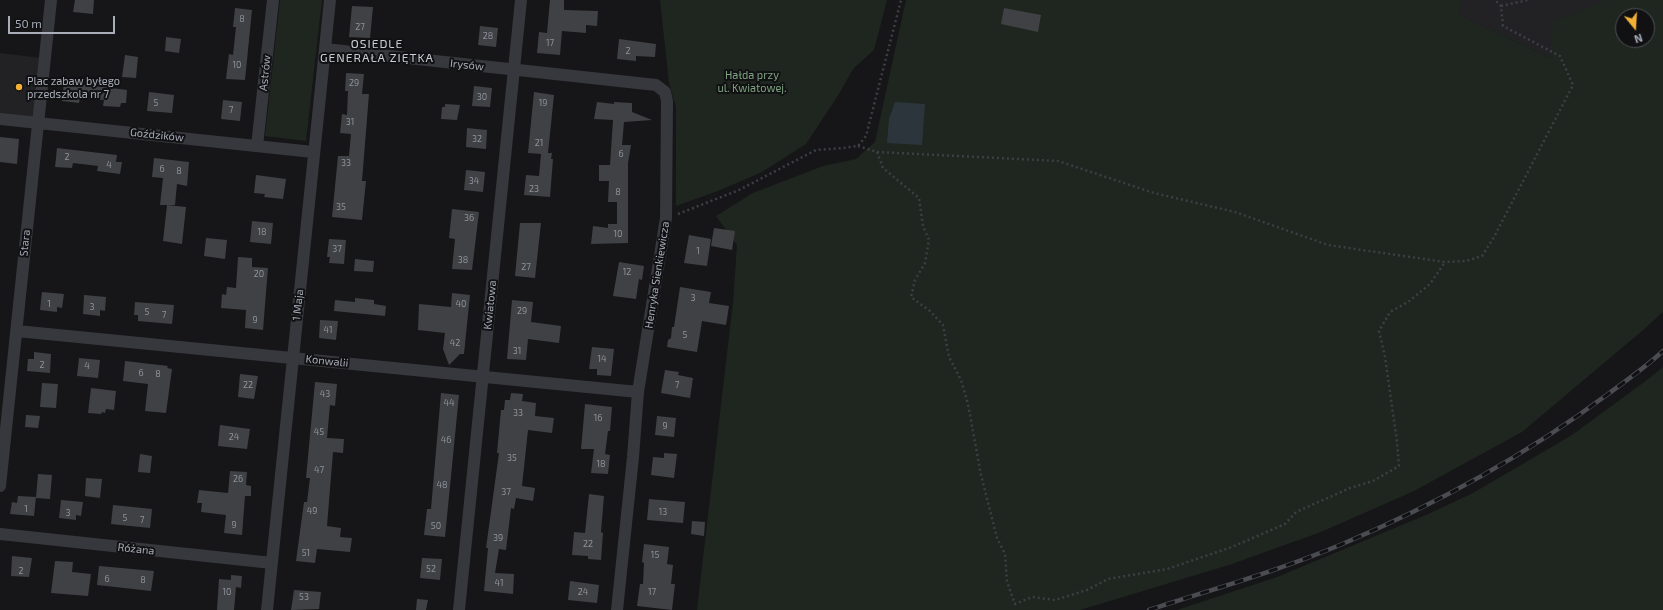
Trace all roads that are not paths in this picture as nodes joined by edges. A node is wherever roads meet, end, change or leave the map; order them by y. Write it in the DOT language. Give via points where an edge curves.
graph roads {
  1 [pos="51,0"];
  2 [pos="273,0"];
  3 [pos="330,0"];
  4 [pos="521,0"];
  5 [pos="325,49"];
  6 [pos="514,70"];
  7 [pos="0,119"];
  8 [pos="39,123"];
  9 [pos="257,146"];
  10 [pos="313,152"];
  11 [pos="17,331"];
  12 [pos="293,358"];
  13 [pos="483,376"];
  14 [pos="638,392"];
  15 [pos="0,486"];
  16 [pos="0,534"];
  17 [pos="272,563"];
  18 [pos="267,610"];
  19 [pos="459,610"];
  20 [pos="617,610"];
  1 -- 8 [label="street, Stara"];
  2 -- 9 [label="street, Astrów"];
  3 -- 5 [label="street, 1 Maja"];
  4 -- 6 [label="street, Kwiatowa"];
  5 -- 6 [label="street, Irysów"];
  5 -- 10 [label="street, 1 Maja"];
  6 -- 13 [label="street, Kwiatowa"];
  6 -- 14 [label="street, Henryka Sienkiewicza" via="656,85 665,92 666,218"];
  7 -- 8 [label="street, Goździków"];
  8 -- 9 [label="street, Goździków"];
  8 -- 11 [label="street, Stara"];
  9 -- 10 [label="street, Goździków"];
  10 -- 12 [label="street, 1 Maja"];
  11 -- 12 [label="street, Konwalii"];
  11 -- 15 [label="street, Stara"];
  12 -- 13 [label="street, Konwalii"];
  12 -- 17 [label="street, 1 Maja"];
  13 -- 14 [label="street, Konwalii"];
  13 -- 19 [label="street, Kwiatowa"];
  14 -- 20 [label="street, Henryka Sienkiewicza"];
  16 -- 17 [label="street, Różana"];
  17 -- 18 [label="street, 1 Maja"];
}
